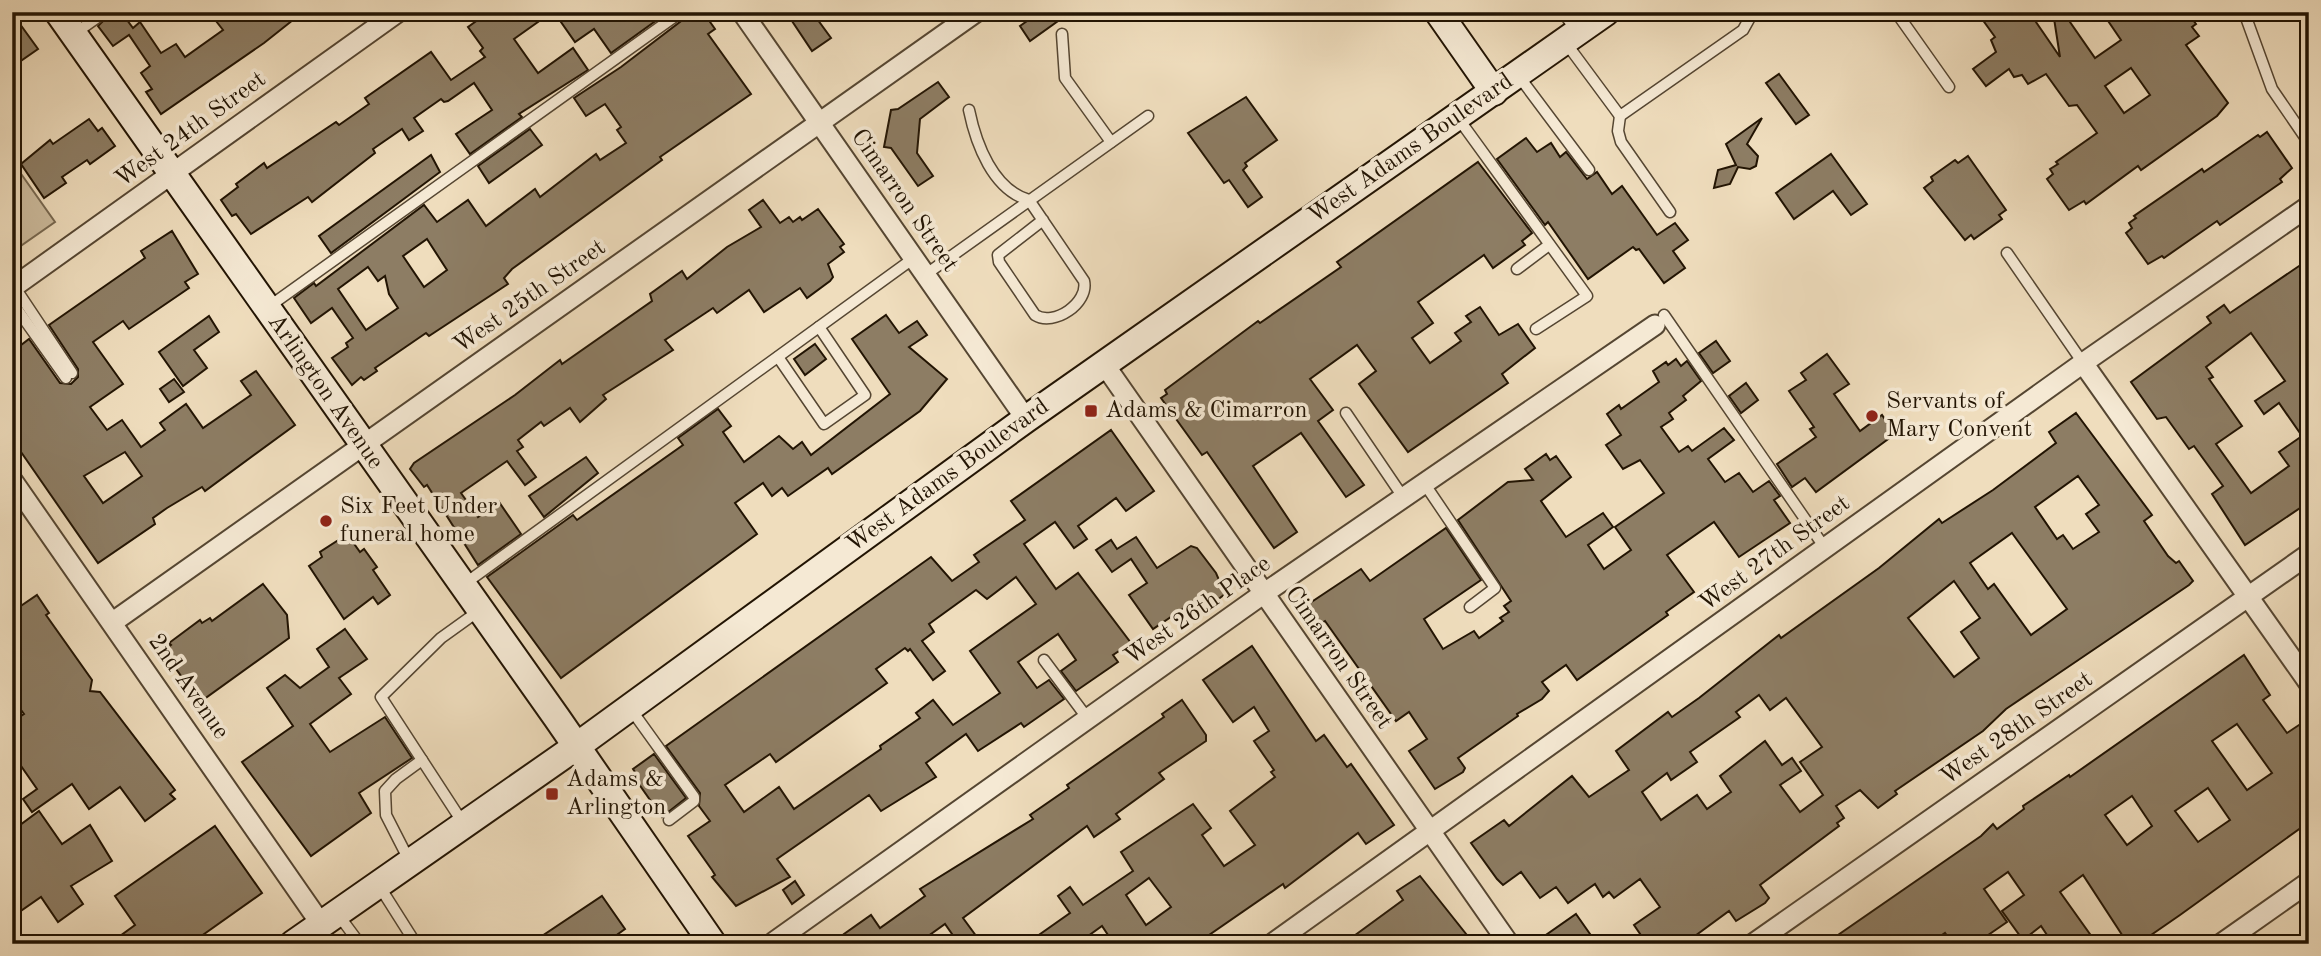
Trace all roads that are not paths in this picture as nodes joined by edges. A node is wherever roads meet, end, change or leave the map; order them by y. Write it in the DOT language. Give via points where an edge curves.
graph roads {
  1 [pos="58,12"];
  2 [pos="105,12"];
  3 [pos="398,12"];
  4 [pos="681,12"];
  5 [pos="742,12"];
  6 [pos="976,12"];
  7 [pos="1438,12"];
  8 [pos="1606,12"];
  9 [pos="1754,12"];
  10 [pos="1896,12"];
  11 [pos="2244,12"];
  12 [pos="1568,29"];
  13 [pos="74,34"];
  14 [pos="1062,34"];
  15 [pos="1518,75"];
  16 [pos="1949,87"];
  17 [pos="1494,92"];
  18 [pos="969,110"];
  19 [pos="1148,116"];
  20 [pos="1620,116"];
  21 [pos="1458,117"];
  22 [pos="819,123"];
  23 [pos="1111,142"];
  24 [pos="2309,143"];
  25 [pos="1589,170"];
  26 [pos="172,174"];
  27 [pos="1029,201"];
  28 [pos="2309,206"];
  29 [pos="1670,212"];
  30 [pos="1043,220"];
  31 [pos="1549,245"];
  32 [pos="2007,253"];
  33 [pos="920,267"];
  34 [pos="1517,269"];
  35 [pos="13,292"];
  36 [pos="267,309"];
  37 [pos="1659,320"];
  38 [pos="819,327"];
  39 [pos="1536,329"];
  40 [pos="778,357"];
  41 [pos="2083,363"];
  42 [pos="1104,365"];
  43 [pos="1346,413"];
  44 [pos="1026,419"];
  45 [pos="363,446"];
  46 [pos="13,483"];
  47 [pos="1424,483"];
  48 [pos="1403,498"];
  49 [pos="1825,548"];
  50 [pos="2309,554"];
  51 [pos="462,585"];
  52 [pos="1263,594"];
  53 [pos="2247,597"];
  54 [pos="1469,607"];
  55 [pos="480,610"];
  56 [pos="113,622"];
  57 [pos="1044,660"];
  58 [pos="2309,683"];
  59 [pos="629,708"];
  60 [pos="1088,719"];
  61 [pos="577,746"];
  62 [pos="422,761"];
  63 [pos="669,820"];
  64 [pos="464,824"];
  65 [pos="1430,832"];
  66 [pos="410,862"];
  67 [pos="2309,882"];
  68 [pos="378,884"];
  69 [pos="329,918"];
  70 [pos="774,942"];
  71 [pos="293,944"];
  72 [pos="360,944"];
  73 [pos="416,944"];
  74 [pos="713,944"];
  75 [pos="1272,944"];
  76 [pos="1509,944"];
  77 [pos="1753,944"];
  78 [pos="2221,944"];
  1 -- 13 [label="main road, Arlington Avenue"];
  2 -- 13 [label="lane"];
  3 -- 26 [label="street, West 24th Street"];
  4 -- 36 [label="lane"];
  5 -- 22 [label="street, Cimarron Street"];
  6 -- 22 [label="street, West 25th Street"];
  7 -- 17 [label="main road"];
  8 -- 12 [label="main road, West Adams Boulevard"];
  9 -- 20 [label="lane" via="1743,30"];
  10 -- 16 [label="lane"];
  11 -- 24 [label="lane" via="2272,89"];
  12 -- 15 [label="main road, West Adams Boulevard"];
  12 -- 20 [label="lane"];
  13 -- 26 [label="main road, Arlington Avenue"];
  14 -- 23 [label="lane" via="1065,78"];
  15 -- 17 [label="main road, West Adams Boulevard"];
  15 -- 25 [label="lane"];
  17 -- 21 [label="main road, West Adams Boulevard"];
  18 -- 27 [label="lane" via="975,138 993,171 1016,197"];
  19 -- 23 [label="lane"];
  20 -- 29 [label="lane" via="1621,142"];
  21 -- 31 [label="lane"];
  21 -- 42 [label="main road, West Adams Boulevard"];
  22 -- 33 [label="street, Cimarron Street"];
  22 -- 45 [label="street, West 25th Street"];
  23 -- 27 [label="lane"];
  26 -- 35 [label="street, West 24th Street"];
  26 -- 36 [label="main road, Arlington Avenue"];
  27 -- 30 [label="lane"];
  27 -- 33 [label="lane"];
  28 -- 41 [label="street, West 27th Street"];
  30 -- 30 [label="lane" via="1086,289 1082,299 1044,321 1035,315 998,255"];
  31 -- 34 [label="lane"];
  31 -- 39 [label="lane" via="1587,296"];
  32 -- 41 [label="lane"];
  33 -- 38 [label="lane"];
  33 -- 44 [label="street, Cimarron Street"];
  35 -- 35 [label="lane" via="69,375"];
  36 -- 45 [label="main road, Arlington Avenue"];
  37 -- 47 [label="street, West 26th Place"];
  37 -- 49 [label="lane"];
  38 -- 40 [label="lane"];
  38 -- 40 [label="lane" via="865,395 824,424"];
  40 -- 51 [label="lane"];
  41 -- 49 [label="street, West 27th Street"];
  41 -- 53 [label="street"];
  42 -- 44 [label="main road, West Adams Boulevard"];
  42 -- 52 [label="street, Cimarron Street"];
  43 -- 48 [label="lane"];
  44 -- 59 [label="main road, West Adams Boulevard"];
  45 -- 51 [label="main road, Arlington Avenue"];
  45 -- 56 [label="street, West 25th Street"];
  46 -- 56 [label="street, 2nd Avenue"];
  47 -- 48 [label="street, West 26th Place"];
  47 -- 54 [label="lane" via="1495,587"];
  48 -- 52 [label="street, West 26th Place"];
  49 -- 65 [label="street, West 27th Street"];
  50 -- 53 [label="street, West 28th Street"];
  51 -- 55 [label="main road, Arlington Avenue"];
  52 -- 60 [label="street, West 26th Place"];
  52 -- 65 [label="street, Cimarron Street"];
  53 -- 58 [label="street"];
  53 -- 77 [label="street, West 28th Street"];
  55 -- 61 [label="main road, Arlington Avenue"];
  55 -- 62 [label="lane" via="441,638 381,697"];
  56 -- 69 [label="street, 2nd Avenue"];
  57 -- 60 [label="lane"];
  59 -- 61 [label="main road, West Adams Boulevard"];
  59 -- 63 [label="lane" via="694,797"];
  60 -- 70 [label="street, West 26th Place"];
  61 -- 64 [label="main road, West Adams Boulevard"];
  61 -- 74 [label="main road, Arlington Avenue"];
  62 -- 64 [label="lane"];
  62 -- 66 [label="lane" via="385,792 386,815"];
  64 -- 66 [label="main road, West Adams Boulevard"];
  65 -- 75 [label="street, West 27th Street"];
  65 -- 76 [label="street, Cimarron Street"];
  66 -- 68 [label="main road, West Adams Boulevard"];
  67 -- 78 [label="street"];
  68 -- 69 [label="main road, West Adams Boulevard"];
  68 -- 73 [label="lane"];
  69 -- 71 [label="main road, West Adams Boulevard"];
  69 -- 72 [label="lane"];
}
